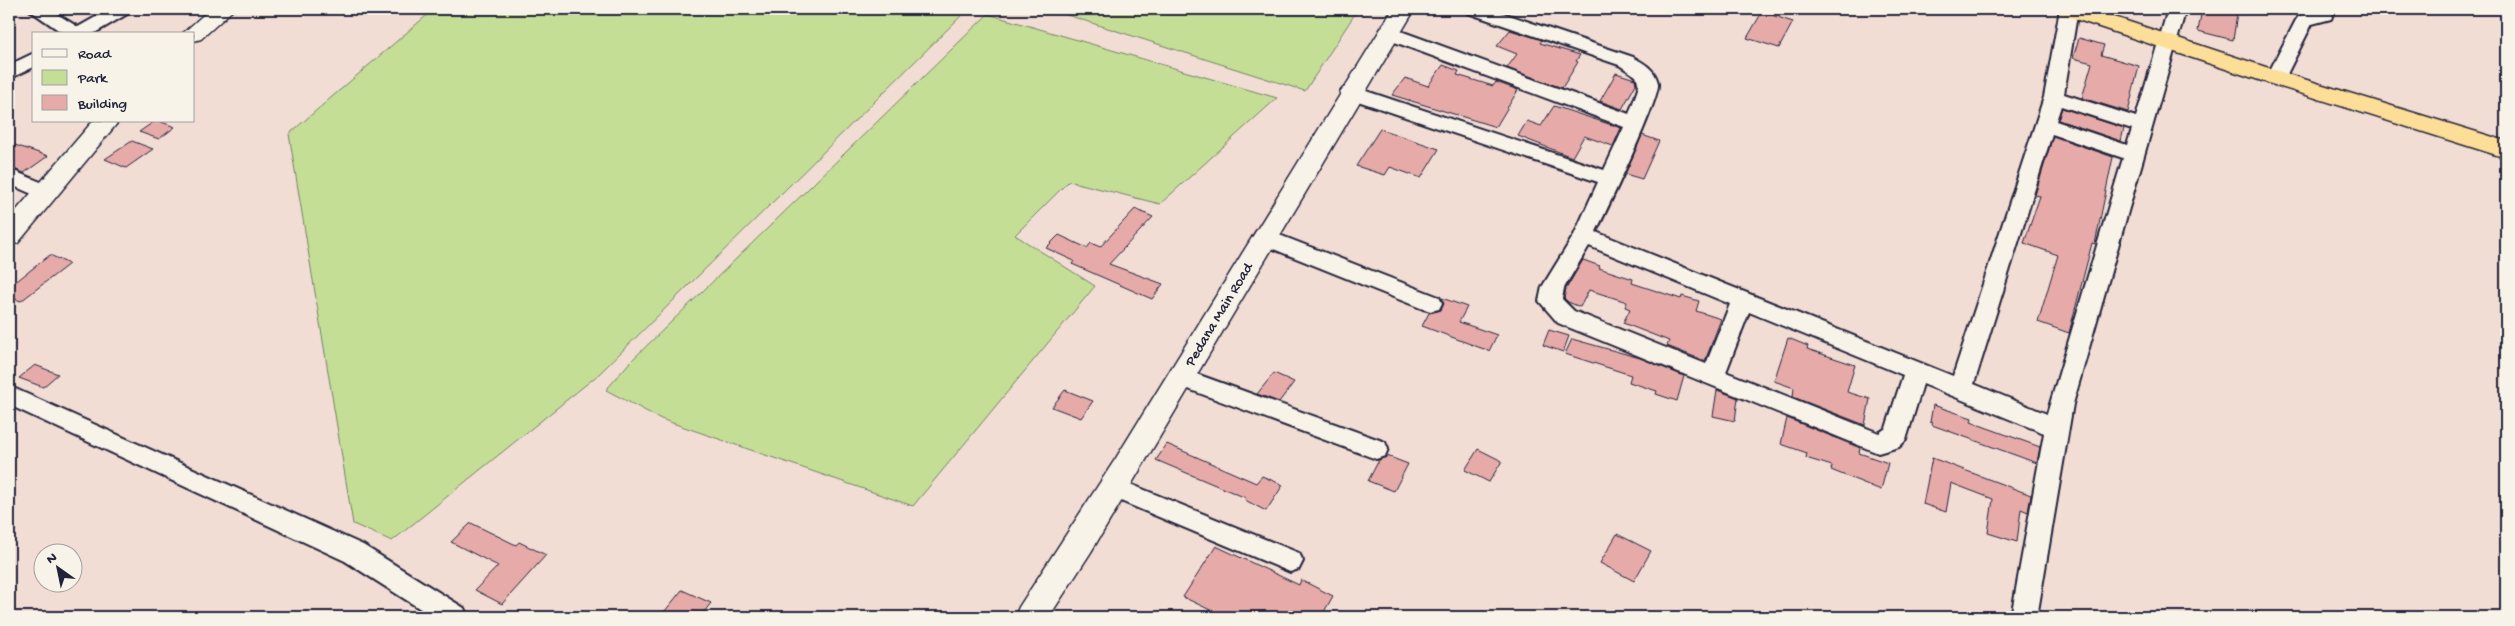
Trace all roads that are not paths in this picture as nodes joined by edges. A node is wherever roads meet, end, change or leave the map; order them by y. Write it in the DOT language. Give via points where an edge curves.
graph roads {
  1 [pos="37,9"];
  2 [pos="123,9"];
  3 [pos="223,9"];
  4 [pos="1404,9"];
  5 [pos="1474,9"];
  6 [pos="2069,9"];
  7 [pos="2177,9"];
  8 [pos="2326,9"];
  9 [pos="75,32"];
  10 [pos="82,32"];
  11 [pos="195,32"];
  12 [pos="1388,33"];
  13 [pos="2167,42"];
  14 [pos="32,60"];
  15 [pos="11,70"];
  16 [pos="2276,78"];
  17 [pos="1350,92"];
  18 [pos="2054,97"];
  19 [pos="106,122"];
  20 [pos="1634,124"];
  21 [pos="2045,124"];
  22 [pos="2143,126"];
  23 [pos="2506,150"];
  24 [pos="2135,155"];
  25 [pos="9,176"];
  26 [pos="1610,179"];
  27 [pos="46,192"];
  28 [pos="9,236"];
  29 [pos="1584,236"];
  30 [pos="1264,237"];
  31 [pos="1743,300"];
  32 [pos="1431,303"];
  33 [pos="1916,369"];
  34 [pos="1713,376"];
  35 [pos="1180,377"];
  36 [pos="1961,388"];
  37 [pos="9,395"];
  38 [pos="2057,428"];
  39 [pos="1376,449"];
  40 [pos="1113,487"];
  41 [pos="1290,561"];
  42 [pos="455,617"];
  43 [pos="1031,617"];
  44 [pos="2024,617"];
  1 -- 9 [label="street"];
  2 -- 10 [label="street"];
  3 -- 11 [label="main road"];
  4 -- 12 [label="main road, Pedana Main Road"];
  5 -- 20 [label="street" via="1626,61 1644,73 1649,86"];
  6 -- 13 [label="highway"];
  6 -- 18 [label="street"];
  7 -- 13 [label="street"];
  8 -- 16 [label="street" via="2325,15 2305,20"];
  12 -- 17 [label="main road, Pedana Main Road"];
  12 -- 20 [label="street"];
  13 -- 16 [label="highway"];
  13 -- 22 [label="street"];
  14 -- 15 [label="street"];
  16 -- 23 [label="highway"];
  17 -- 26 [label="street"];
  17 -- 30 [label="main road, Pedana Main Road"];
  18 -- 21 [label="street"];
  18 -- 22 [label="street"];
  19 -- 27 [label="main road"];
  20 -- 26 [label="street"];
  21 -- 24 [label="street"];
  21 -- 36 [label="street"];
  22 -- 24 [label="street"];
  24 -- 38 [label="street" via="2061,404"];
  25 -- 27 [label="street"];
  26 -- 29 [label="street"];
  27 -- 28 [label="main road"];
  29 -- 31 [label="street"];
  29 -- 34 [label="street" via="1553,287 1550,301 1566,318"];
  30 -- 32 [label="street"];
  30 -- 35 [label="main road, Pedana Main Road"];
  31 -- 33 [label="street"];
  31 -- 34 [label="street"];
  33 -- 34 [label="street" via="1898,433 1890,440 1878,443"];
  33 -- 36 [label="street"];
  35 -- 39 [label="street"];
  35 -- 40 [label="main road, Pedana Main Road"];
  36 -- 38 [label="street"];
  37 -- 42 [label="street" via="354,553"];
  38 -- 44 [label="street"];
  40 -- 41 [label="street"];
  40 -- 43 [label="main road, Pedana Main Road"];
}
